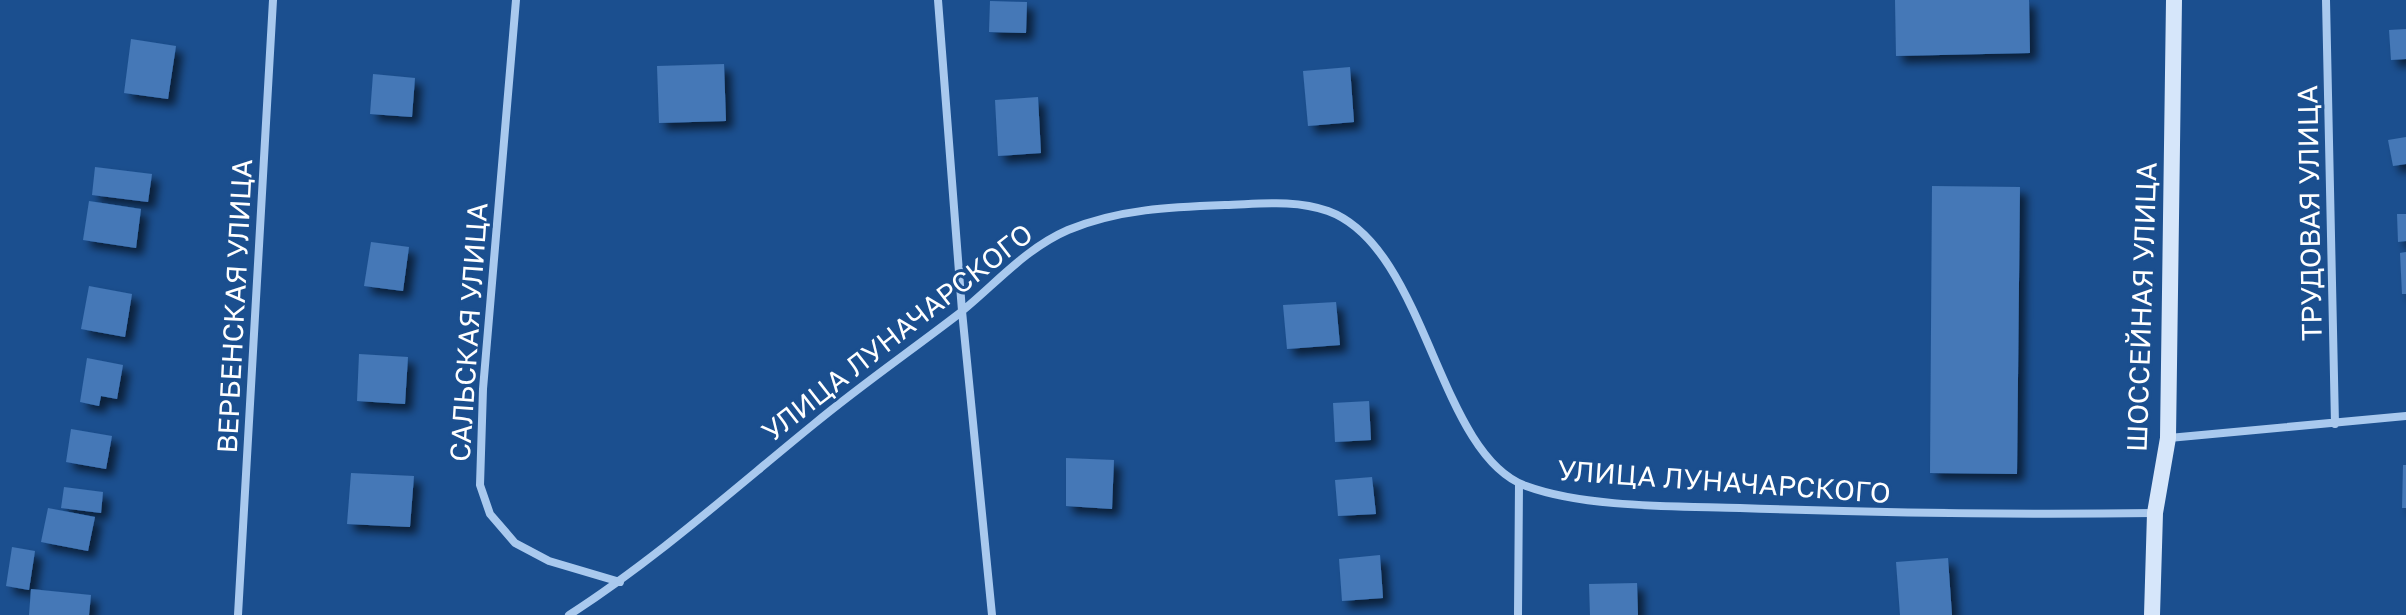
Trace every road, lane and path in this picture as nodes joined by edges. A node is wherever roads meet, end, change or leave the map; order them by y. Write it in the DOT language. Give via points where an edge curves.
graph roads {
  1 [pos="273,0"];
  2 [pos="516,0"];
  3 [pos="938,0"];
  4 [pos="2174,0"];
  5 [pos="2326,0"];
  6 [pos="962,311"];
  7 [pos="2406,416"];
  8 [pos="2335,424"];
  9 [pos="2168,438"];
  10 [pos="1519,484"];
  11 [pos="2155,513"];
  12 [pos="620,582"];
  13 [pos="238,615"];
  14 [pos="569,615"];
  15 [pos="992,615"];
  16 [pos="1518,615"];
  17 [pos="2152,615"];
  1 -- 13 [label="street, ВЕРБЕНСКАЯ УЛИЦА"];
  2 -- 12 [label="street, САЛЬСКАЯ УЛИЦА" via="483,389 480,485 490,514 515,543 549,561"];
  3 -- 6 [label="street"];
  4 -- 9 [label="main road, ШОССЕЙНАЯ УЛИЦА"];
  5 -- 8 [label="street, ТРУДОВАЯ УЛИЦА"];
  6 -- 10 [label="street, УЛИЦА ЛУНАЧАРСКОГО" via="1025,256 1064,232 1104,217 1156,207 1276,203 1328,211 1355,226 1381,255 1485,459"];
  6 -- 12 [label="street, УЛИЦА ЛУНАЧАРСКОГО"];
  6 -- 15 [label="street"];
  7 -- 8 [label="street"];
  8 -- 9 [label="street"];
  9 -- 11 [label="main road, ШОССЕЙНАЯ УЛИЦА"];
  10 -- 11 [label="street, УЛИЦА ЛУНАЧАРСКОГО" via="1554,495 1667,505 1964,516"];
  10 -- 16 [label="street"];
  11 -- 17 [label="main road, ШОССЕЙНАЯ УЛИЦА"];
  12 -- 14 [label="street, УЛИЦА ЛУНАЧАРСКОГО"];
}
